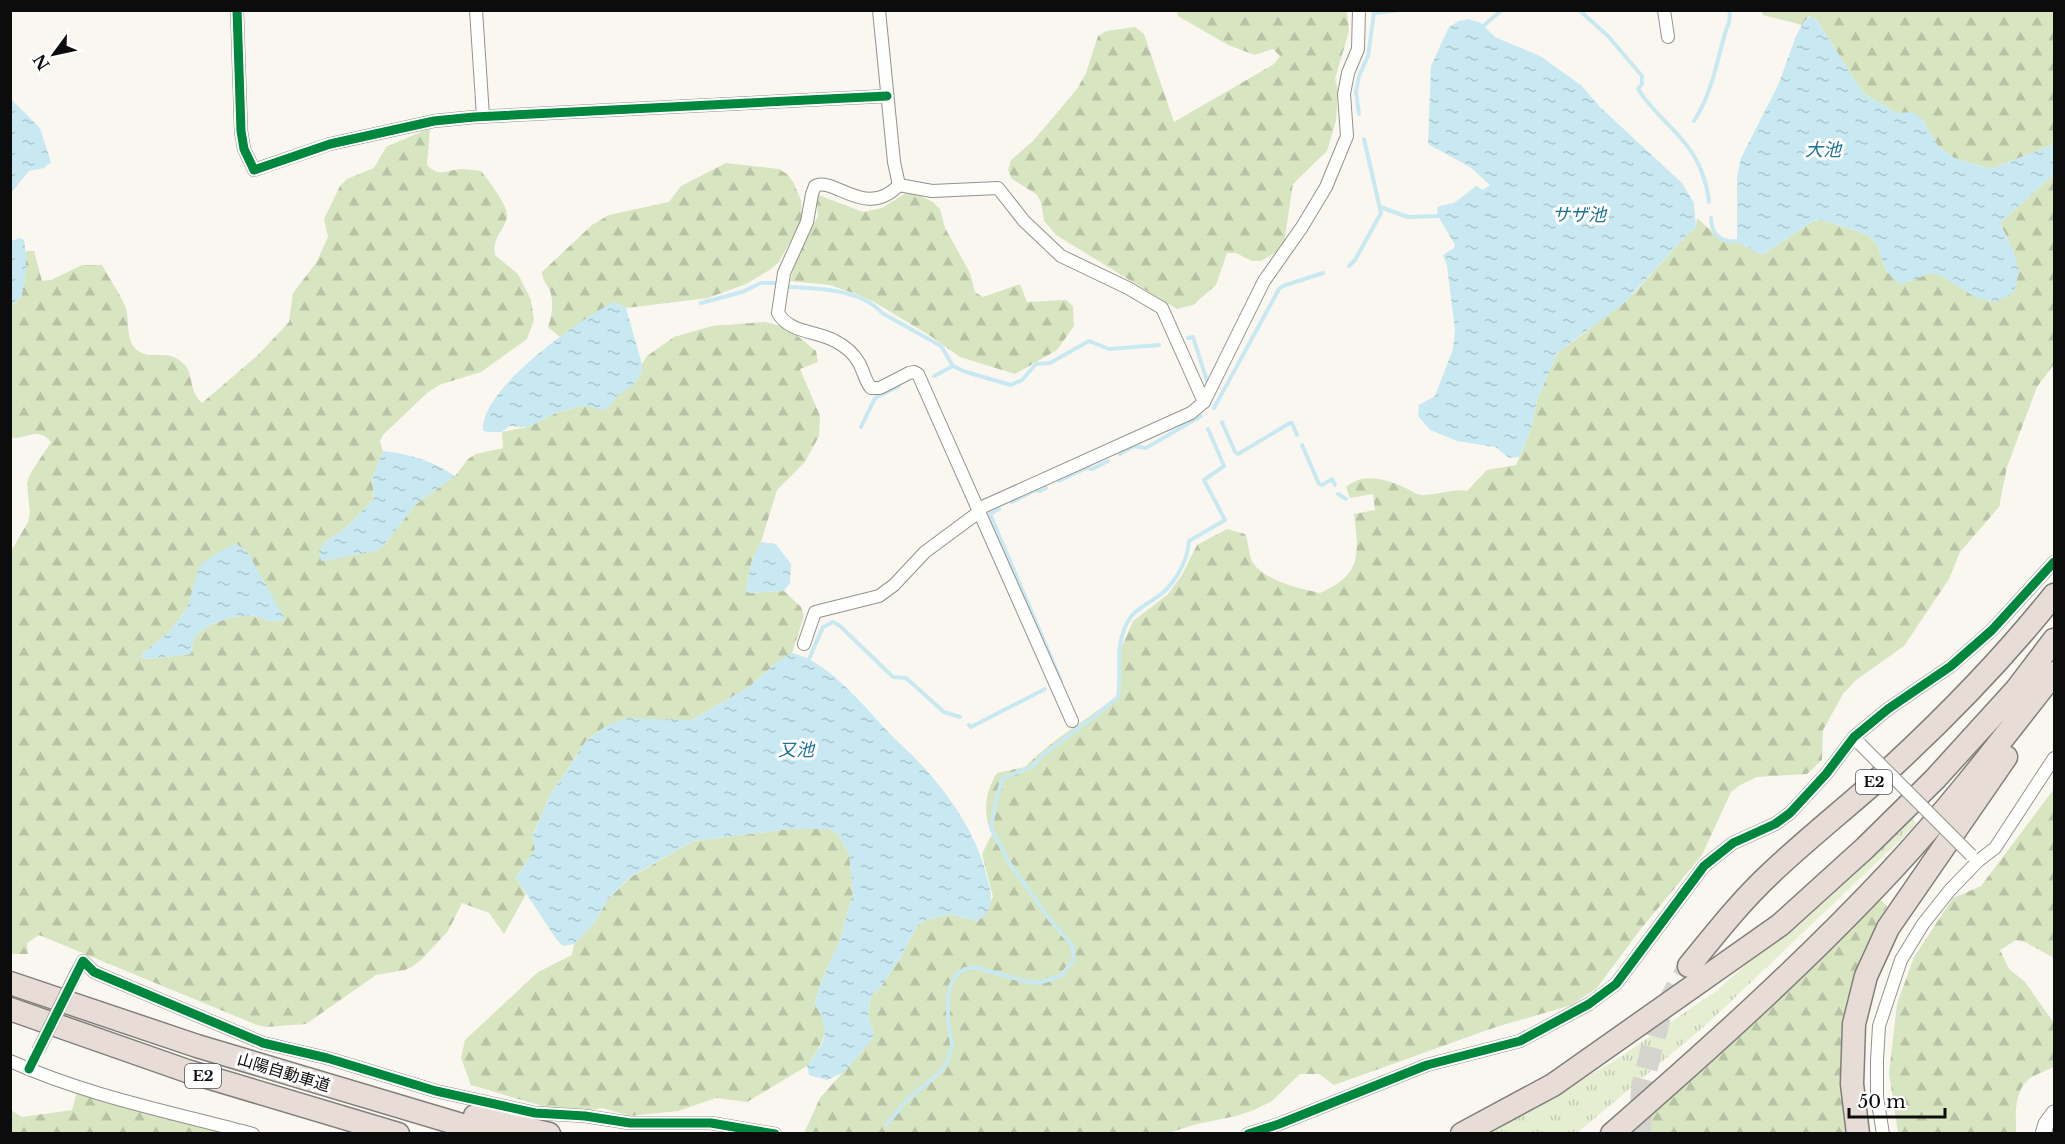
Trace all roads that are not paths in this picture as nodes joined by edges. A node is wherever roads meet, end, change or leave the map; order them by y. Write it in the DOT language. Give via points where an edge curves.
graph roads {
  1 [pos="237,10"];
  2 [pos="476,10"];
  3 [pos="879,10"];
  4 [pos="1359,10"];
  5 [pos="1664,10"];
  6 [pos="1668,37"];
  7 [pos="887,96"];
  8 [pos="483,116"];
  9 [pos="899,186"];
  10 [pos="1204,402"];
  11 [pos="979,511"];
  12 [pos="2055,562"];
  13 [pos="2055,594"];
  14 [pos="2055,640"];
  15 [pos="804,644"];
  16 [pos="2055,673"];
  17 [pos="2055,687"];
  18 [pos="1072,721"];
  19 [pos="1857,740"];
  20 [pos="2055,758"];
  21 [pos="1975,858"];
  22 [pos="1689,966"];
  23 [pos="10,983"];
  24 [pos="10,1010"];
  25 [pos="197,1046"];
  26 [pos="10,1061"];
  27 [pos="29,1069"];
  28 [pos="187,1071"];
  29 [pos="2055,1113"];
  30 [pos="710,1128"];
  31 [pos="253,1134"];
  32 [pos="357,1134"];
  33 [pos="398,1134"];
  34 [pos="492,1134"];
  35 [pos="549,1134"];
  36 [pos="775,1134"];
  37 [pos="1248,1134"];
  38 [pos="1462,1134"];
  39 [pos="1612,1134"];
  40 [pos="1858,1134"];
  41 [pos="1883,1134"];
  42 [pos="2043,1134"];
  1 -- 8 [label="street" via="241,131 254,170 330,144 434,121"];
  2 -- 8 [label="street"];
  3 -- 7 [label="street"];
  4 -- 10 [label="street" via="1358,50 1344,94 1347,136 1326,187 1264,281"];
  5 -- 6 [label="street"];
  7 -- 8 [label="street"];
  7 -- 9 [label="street"];
  9 -- 10 [label="street" via="932,191 998,188 1024,221 1061,256 1162,308"];
  9 -- 11 [label="street" via="887,196 871,199 826,185 815,186 807,222 784,273 778,313 795,327 833,339 849,350 871,388 880,388 911,372 918,374"];
  10 -- 11 [label="street" via="1191,413"];
  11 -- 15 [label="street" via="925,552 879,596 815,612"];
  11 -- 18 [label="street"];
  12 -- 19 [label="street" via="1992,630 1951,666 1888,709"];
  13 -- 22 [label="highway, E2" via="2006,652 1902,757 1769,875"];
  14 -- 38 [label="highway" via="2016,690 1935,779 1780,925 1552,1085"];
  16 -- 39 [label="highway" via="1953,802 1890,873 1804,960"];
  17 -- 40 [label="highway" via="1888,927 1866,976 1854,1024 1852,1084"];
  19 -- 21 [label="street, bridge"];
  19 -- 37 [label="street" via="1790,813 1733,843 1704,866 1616,984 1589,1004 1520,1041 1427,1065"];
  20 -- 21 [label="street" via="1995,848"];
  21 -- 41 [label="street" via="1923,924 1901,960 1889,993 1876,1060"];
  23 -- 25 [label="highway, 山陽自動車道 / E2"];
  24 -- 28 [label="highway, 山陽自動車道 / E2"];
  25 -- 34 [label="highway, 山陽自動車道 / E2"];
  25 -- 35 [label="highway"];
  26 -- 27 [label="street"];
  27 -- 30 [label="street, bridge" via="83,961 94,972 263,1043 436,1091 535,1113"];
  27 -- 31 [label="street" via="125,1102"];
  28 -- 32 [label="highway"];
  28 -- 33 [label="highway, 山陽自動車道 / E2"];
  29 -- 42 [label="street"];
  30 -- 36 [label="street"];
}
